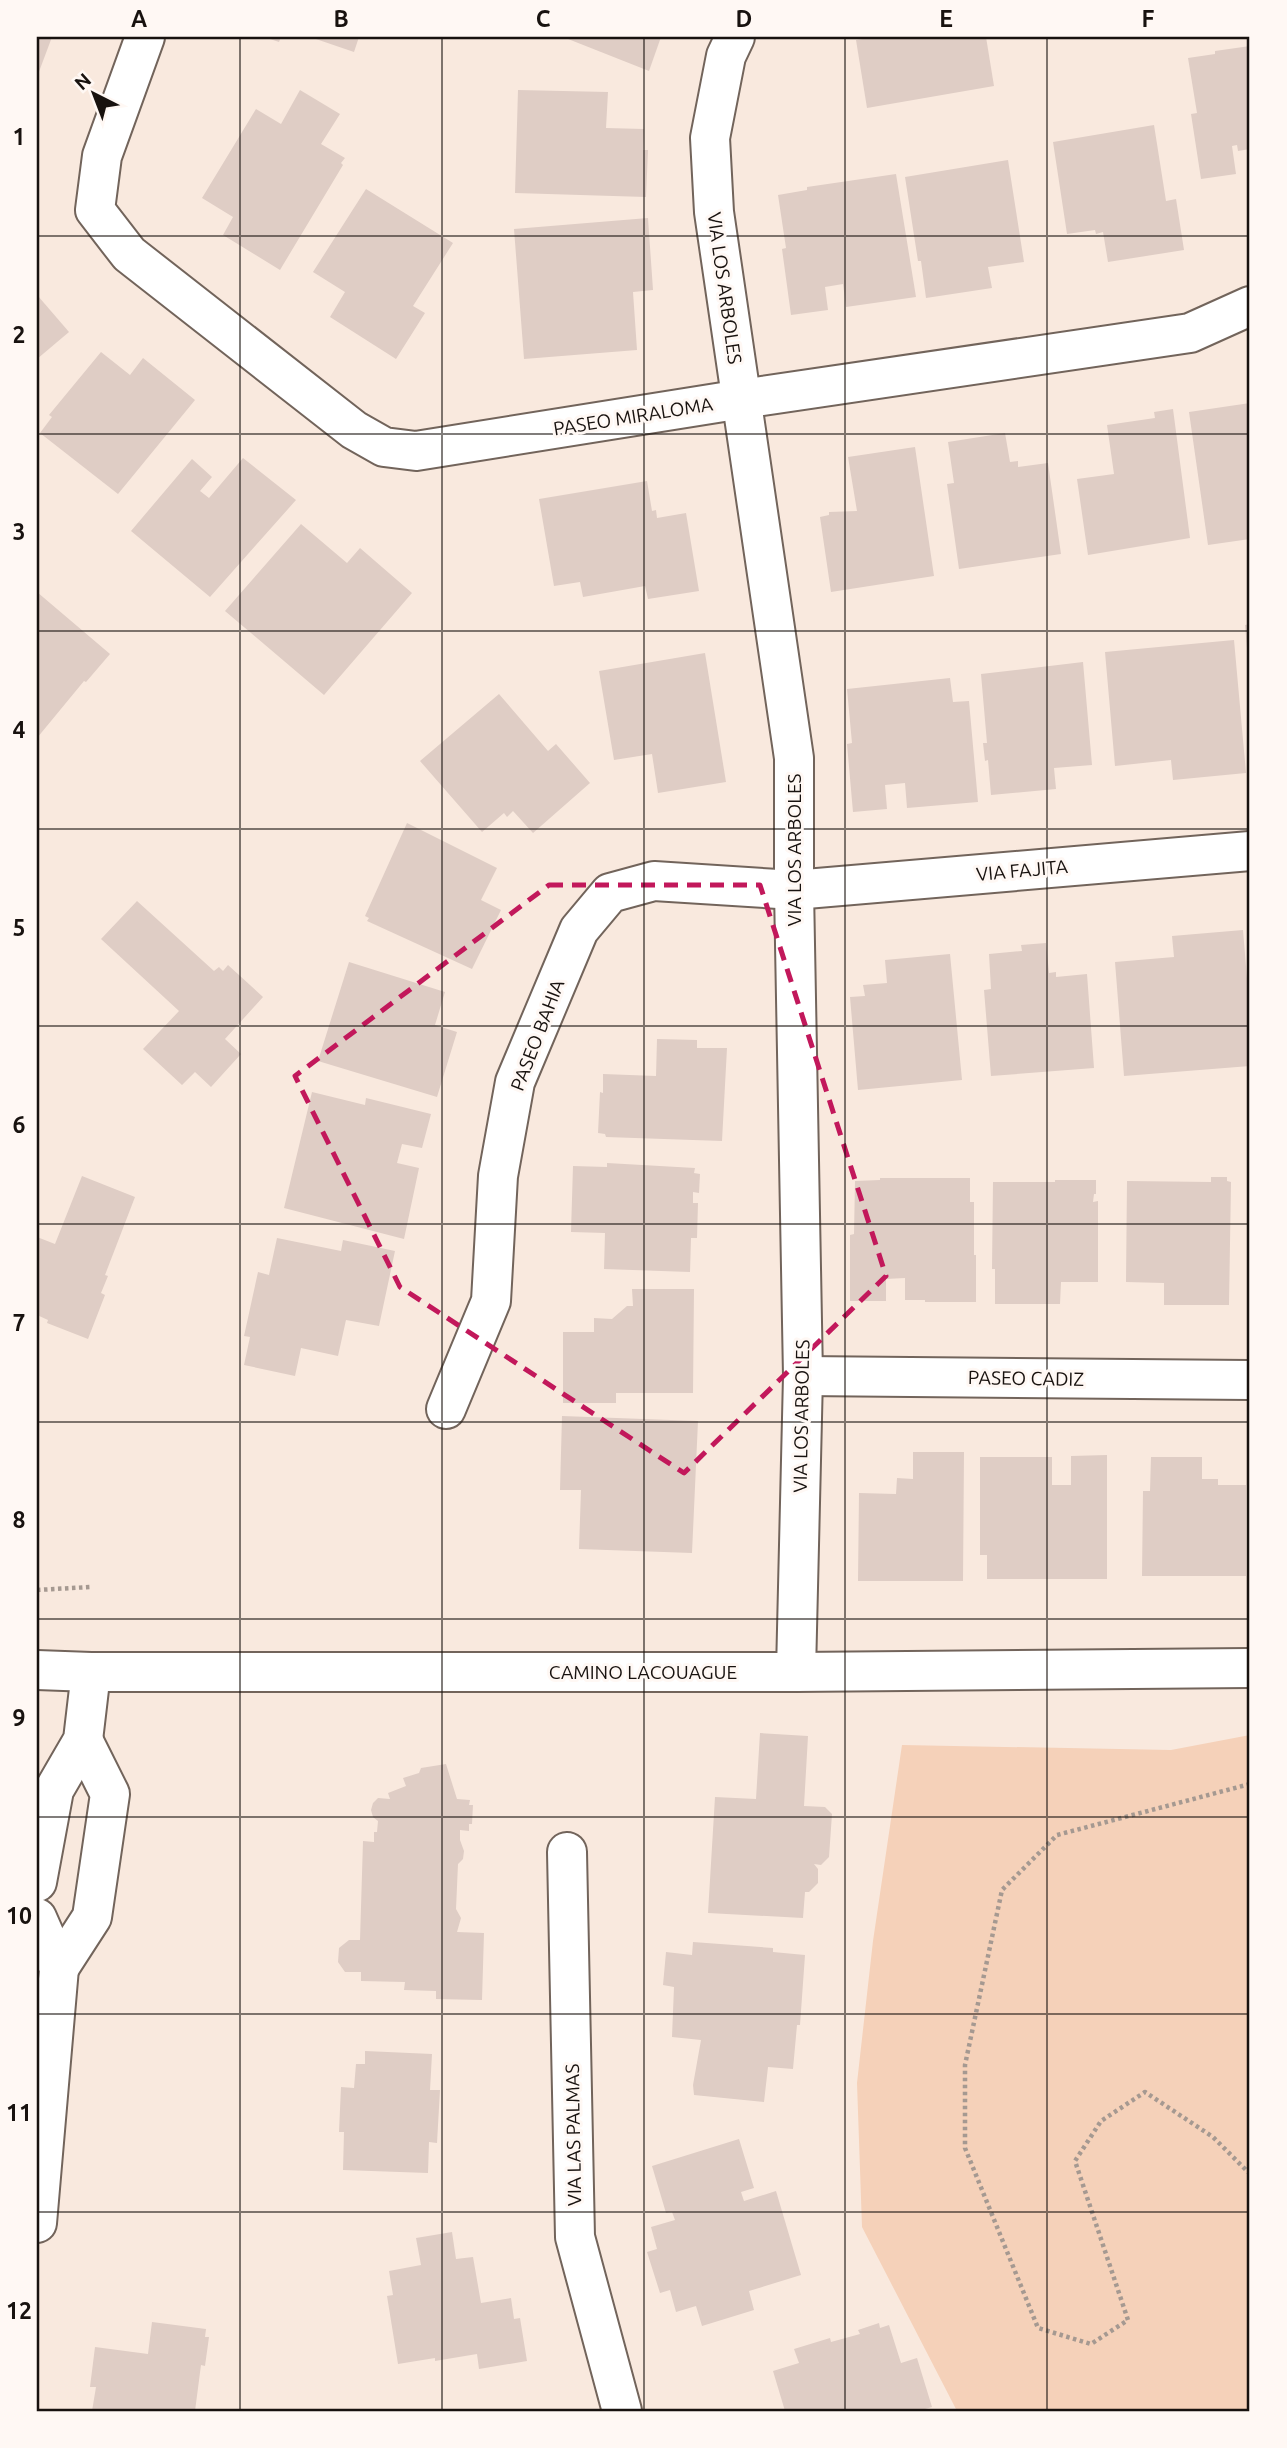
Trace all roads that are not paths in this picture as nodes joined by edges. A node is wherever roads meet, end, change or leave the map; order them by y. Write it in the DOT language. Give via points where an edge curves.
graph roads {
  1 [pos="145,37"];
  2 [pos="735,37"];
  3 [pos="1250,306"];
  4 [pos="742,399"];
  5 [pos="1250,851"];
  6 [pos="794,890"];
  7 [pos="803,1376"];
  8 [pos="1250,1380"];
  9 [pos="446,1409"];
  10 [pos="1250,1668"];
  11 [pos="37,1670"];
  12 [pos="91,1672"];
  13 [pos="796,1672"];
  14 [pos="82,1740"];
  15 [pos="567,1852"];
  16 [pos="100,1860"];
  17 [pos="40,1866"];
  18 [pos="37,1918"];
  19 [pos="59,1968"];
  20 [pos="37,2223"];
  21 [pos="622,2411"];
  1 -- 4 [label="street, PASEO MIRALOMA" via="102,156 95,210 129,254 354,430 384,447 416,451"];
  2 -- 4 [label="street, VIA LOS ARBOLES" via="726,56 710,138 713,212"];
  3 -- 4 [label="street, PASEO MIRALOMA" via="1190,333"];
  4 -- 6 [label="street, VIA LOS ARBOLES" via="794,758"];
  5 -- 6 [label="street, VIA FAJITA"];
  6 -- 7 [label="street, VIA LOS ARBOLES"];
  6 -- 9 [label="street, PASEO BAHIA" via="654,881 610,893 579,930 515,1082 498,1176 491,1301"];
  7 -- 8 [label="street, PASEO CADIZ"];
  7 -- 13 [label="street, VIA LOS ARBOLES"];
  10 -- 13 [label="street, CAMINO LACOUAGUE"];
  11 -- 12 [label="street, CAMINO LACOUAGUE"];
  12 -- 13 [label="street, CAMINO LACOUAGUE"];
  12 -- 14 [label="street"];
  14 -- 16 [label="street" via="110,1794"];
  14 -- 17 [label="street" via="54,1790"];
  15 -- 21 [label="street, VIA LAS PALMAS" via="575,2236"];
  16 -- 17 [label="street"];
  16 -- 19 [label="street" via="92,1917"];
  18 -- 19 [label="street"];
  19 -- 20 [label="street"];
}
